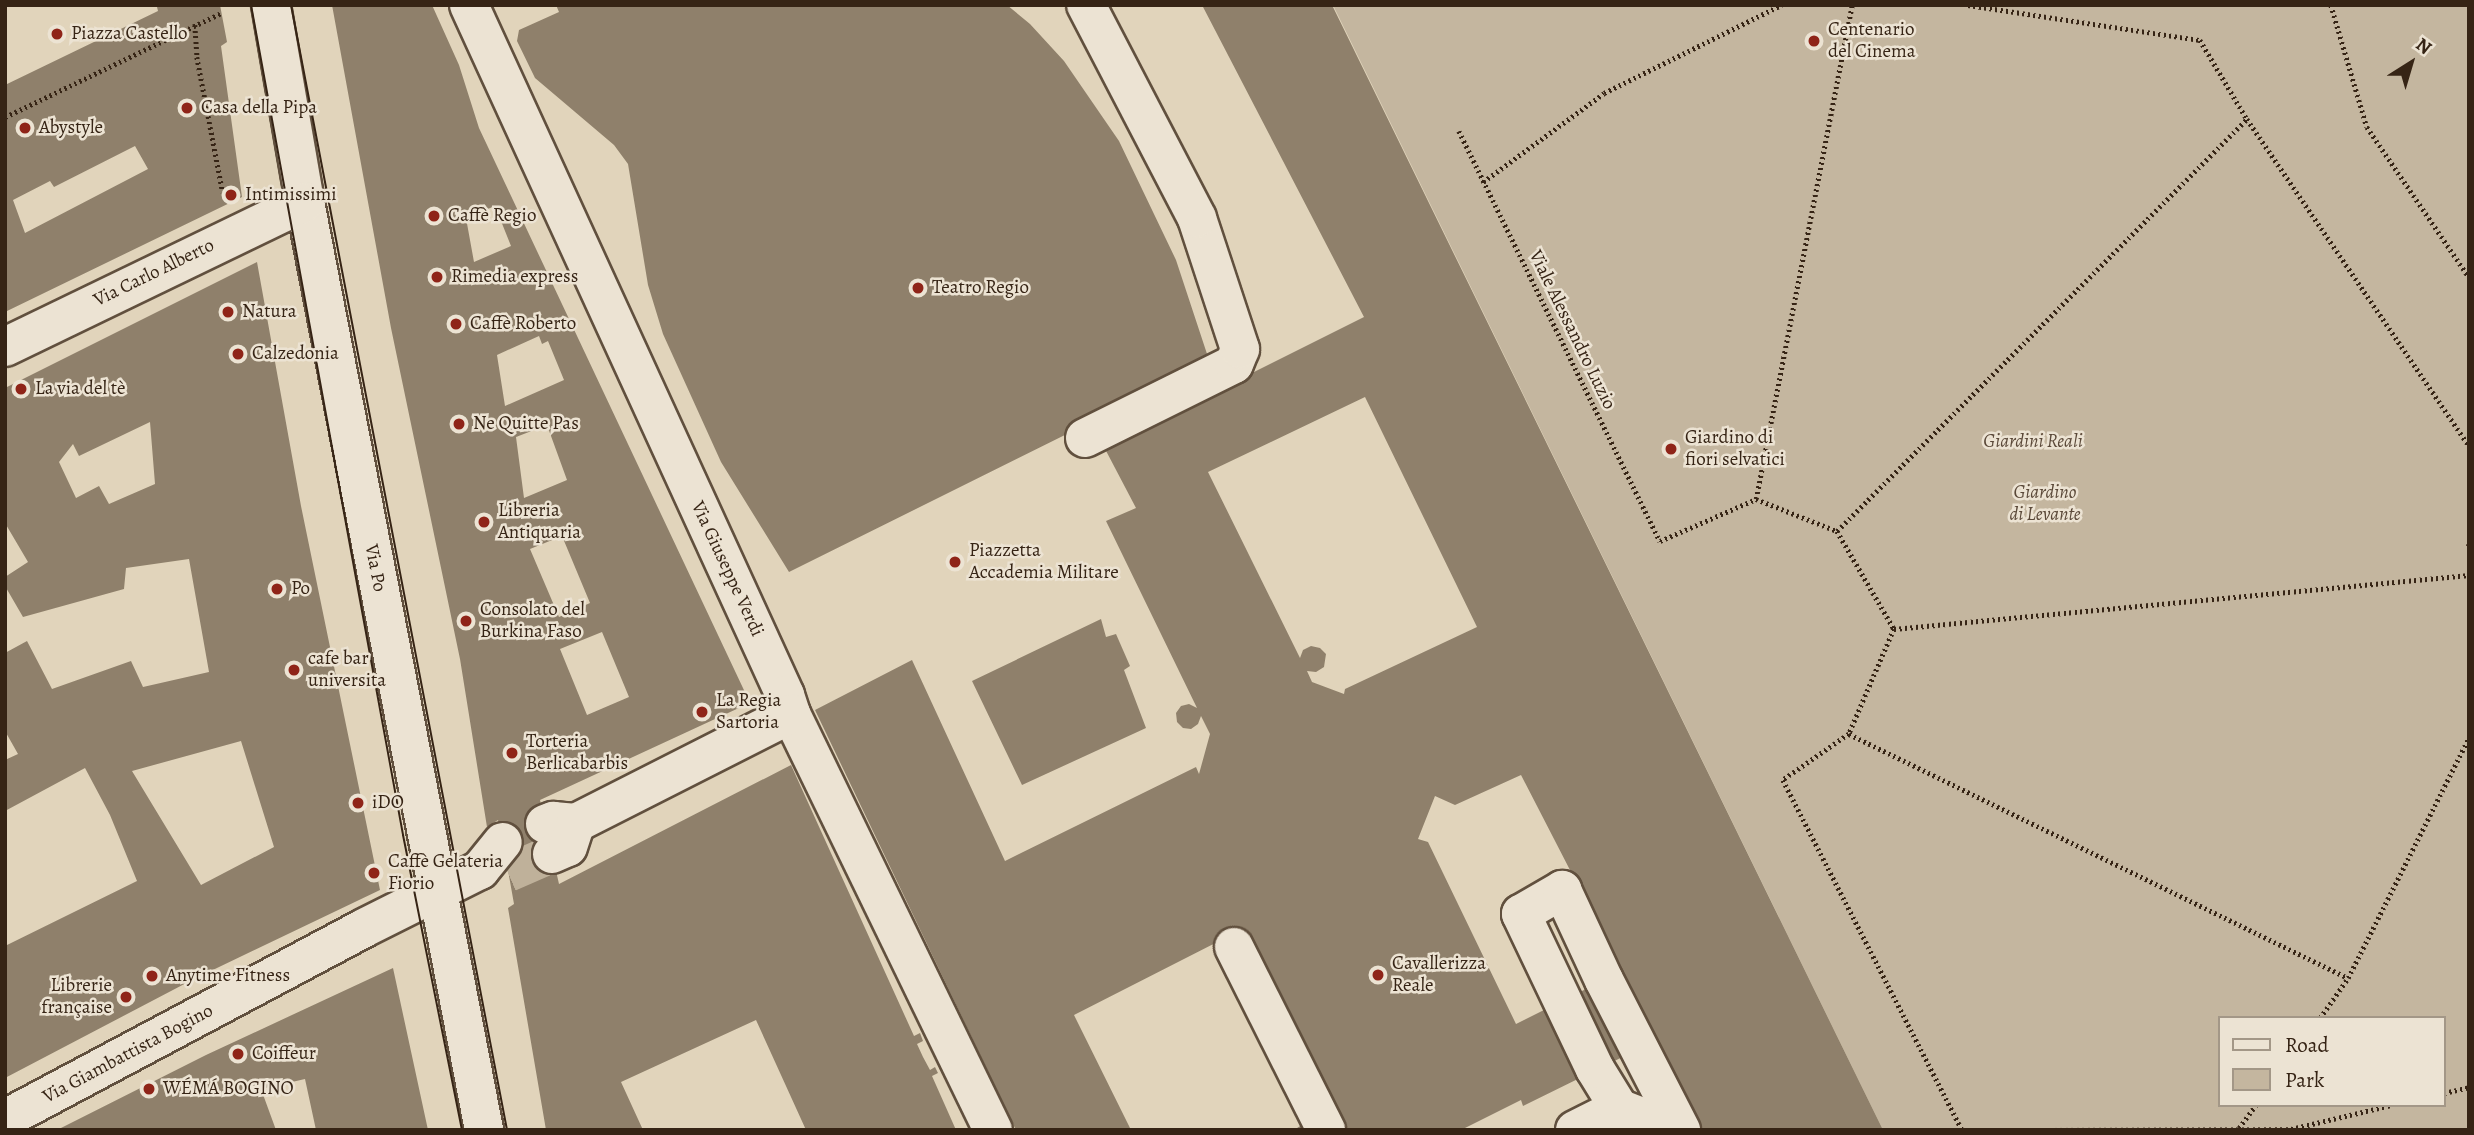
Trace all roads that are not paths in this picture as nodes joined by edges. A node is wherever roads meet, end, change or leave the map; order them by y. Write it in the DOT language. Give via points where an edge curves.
graph roads {
  1 [pos="271,5"];
  2 [pos="469,5"];
  3 [pos="1086,5"];
  4 [pos="305,202"];
  5 [pos="5,346"];
  6 [pos="645,355"];
  7 [pos="1085,438"];
  8 [pos="725,566"];
  9 [pos="791,714"];
  10 [pos="558,834"];
  11 [pos="497,862"];
  12 [pos="438,892"];
  13 [pos="1234,947"];
  14 [pos="1619,1108"];
  15 [pos="5,1119"];
  16 [pos="484,1130"];
  17 [pos="993,1130"];
  18 [pos="1326,1130"];
  19 [pos="1575,1130"];
  20 [pos="1675,1130"];
  21 [pos="1681,1130"];
  1 -- 4 [label="street, Via Po"];
  2 -- 8 [label="street, Via Giuseppe Verdi"];
  3 -- 7 [label="street" via="1197,218 1240,349 1234,364"];
  4 -- 5 [label="street, Via Carlo Alberto"];
  4 -- 12 [label="street, Via Po"];
  6 -- 8 [label="street" via="711,507"];
  8 -- 9 [label="street, Via Giuseppe Verdi"];
  9 -- 10 [label="street"];
  9 -- 17 [label="street, Via Giuseppe Verdi"];
  11 -- 12 [label="street, Via Giambattista Bogino"];
  12 -- 15 [label="street, Via Giambattista Bogino"];
  12 -- 16 [label="street, Via Po"];
  13 -- 18 [label="street"];
  14 -- 19 [label="street"];
  14 -- 20 [label="street"];
  14 -- 21 [label="street" via="1589,1058 1521,914 1562,890"];
}
